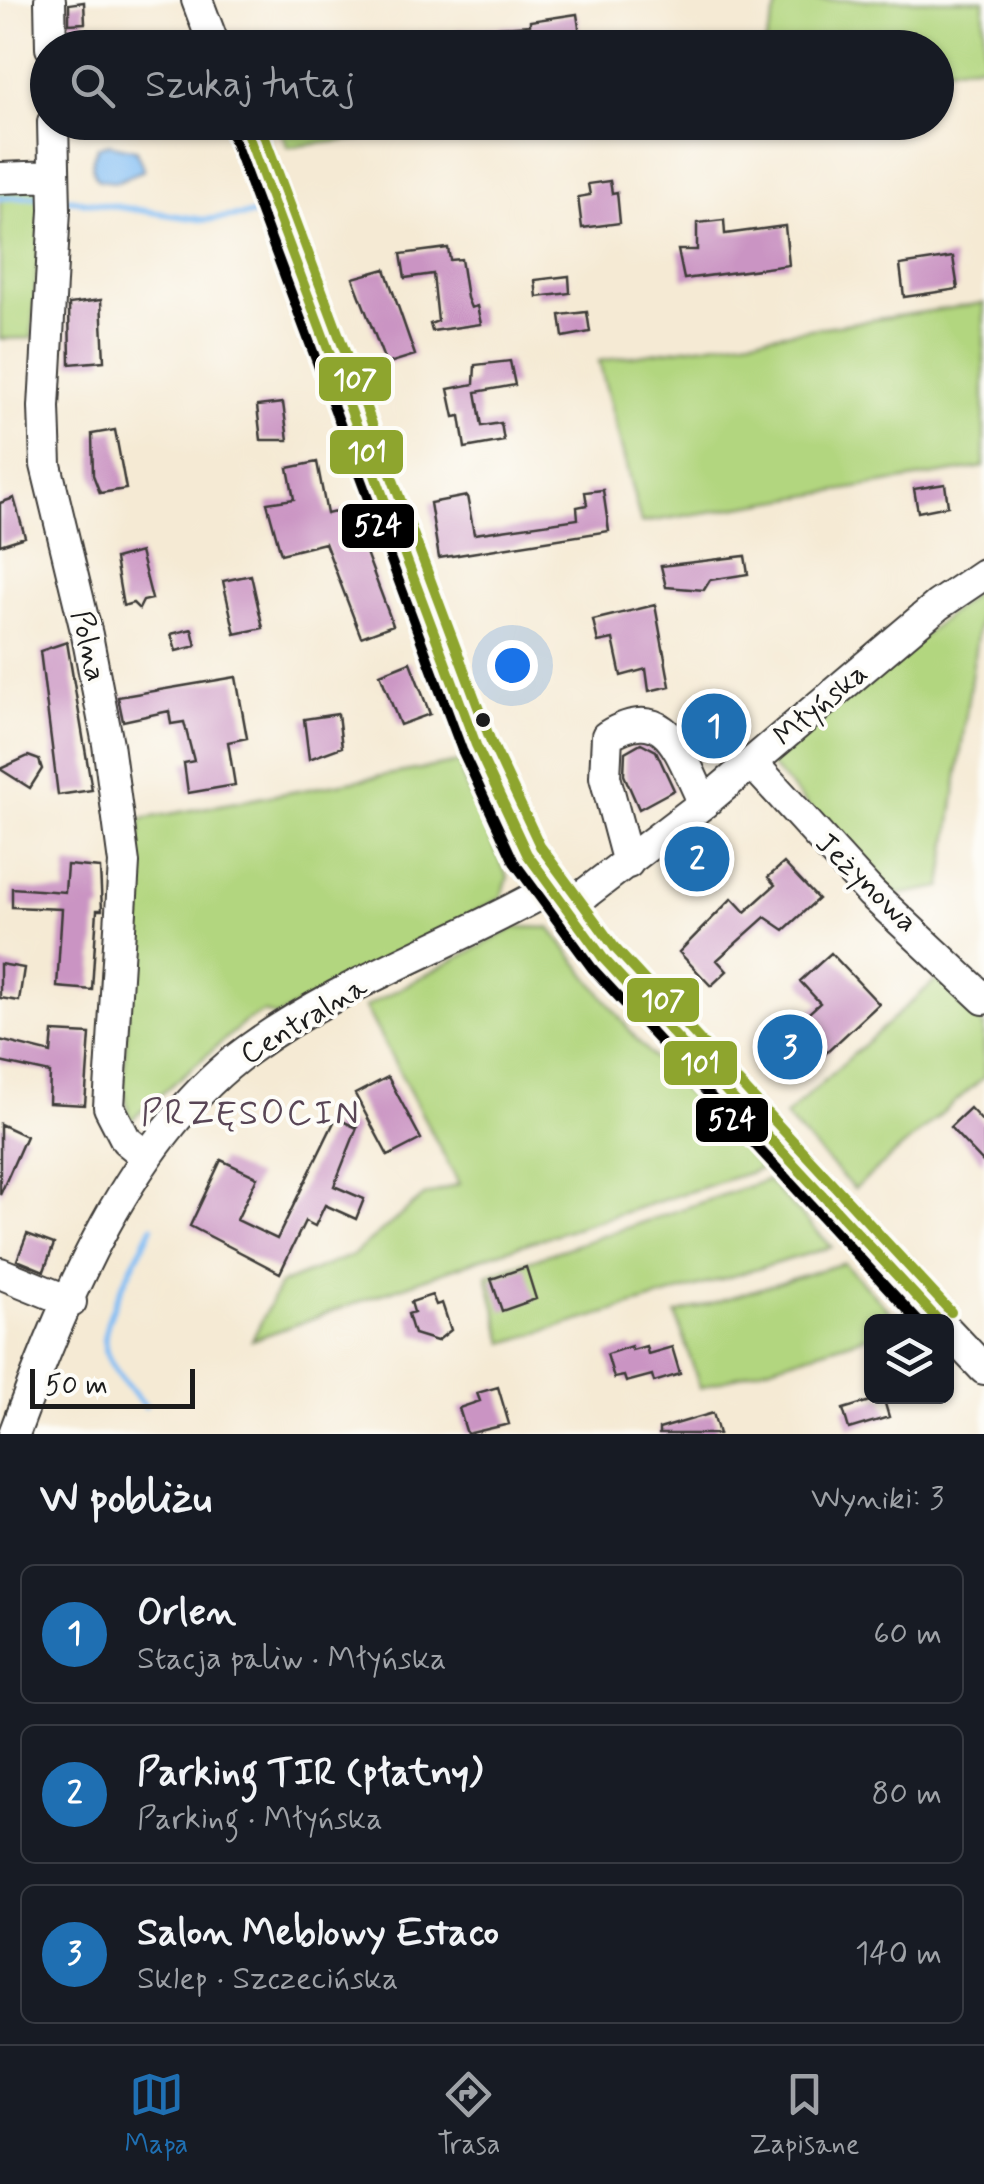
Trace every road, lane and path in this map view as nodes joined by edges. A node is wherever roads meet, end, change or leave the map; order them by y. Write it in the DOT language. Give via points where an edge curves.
graph roads {
  1 [pos="50,0"];
  2 [pos="197,0"];
  3 [pos="51,30"];
  4 [pos="208,30"];
  5 [pos="53,140"];
  6 [pos="250,140"];
  7 [pos="54,176"];
  8 [pos="0,178"];
  9 [pos="984,574"];
  10 [pos="762,755"];
  11 [pos="704,803"];
  12 [pos="628,863"];
  13 [pos="557,900"];
  14 [pos="984,999"];
  15 [pos="146,1156"];
  16 [pos="0,1273"];
  17 [pos="71,1302"];
  18 [pos="933,1314"];
  19 [pos="954,1337"];
  20 [pos="984,1369"];
  21 [pos="14,1434"];
  1 -- 3 [label="street"];
  2 -- 4 [label="street"];
  5 -- 7 [label="street, Polna"];
  6 -- 13 [label="street" via="482,760"];
  7 -- 8 [label="street"];
  7 -- 15 [label="street, Polna" via="46,464 105,726 124,863 110,1108 126,1140"];
  9 -- 10 [label="street, Młyńska"];
  10 -- 11 [label="street, Młyńska"];
  10 -- 14 [label="street, Jeżynowa" via="870,893"];
  11 -- 12 [label="street, Młyńska"];
  11 -- 12 [label="street" via="662,726 629,722 608,736 605,776"];
  12 -- 13 [label="street, Młyńska"];
  13 -- 15 [label="street, Centralna" via="276,1030 188,1102"];
  13 -- 18 [label="street"];
  15 -- 17 [label="street, Centralna"];
  16 -- 17 [label="street"];
  17 -- 21 [label="street, Centralna"];
  19 -- 20 [label="street"];
}
